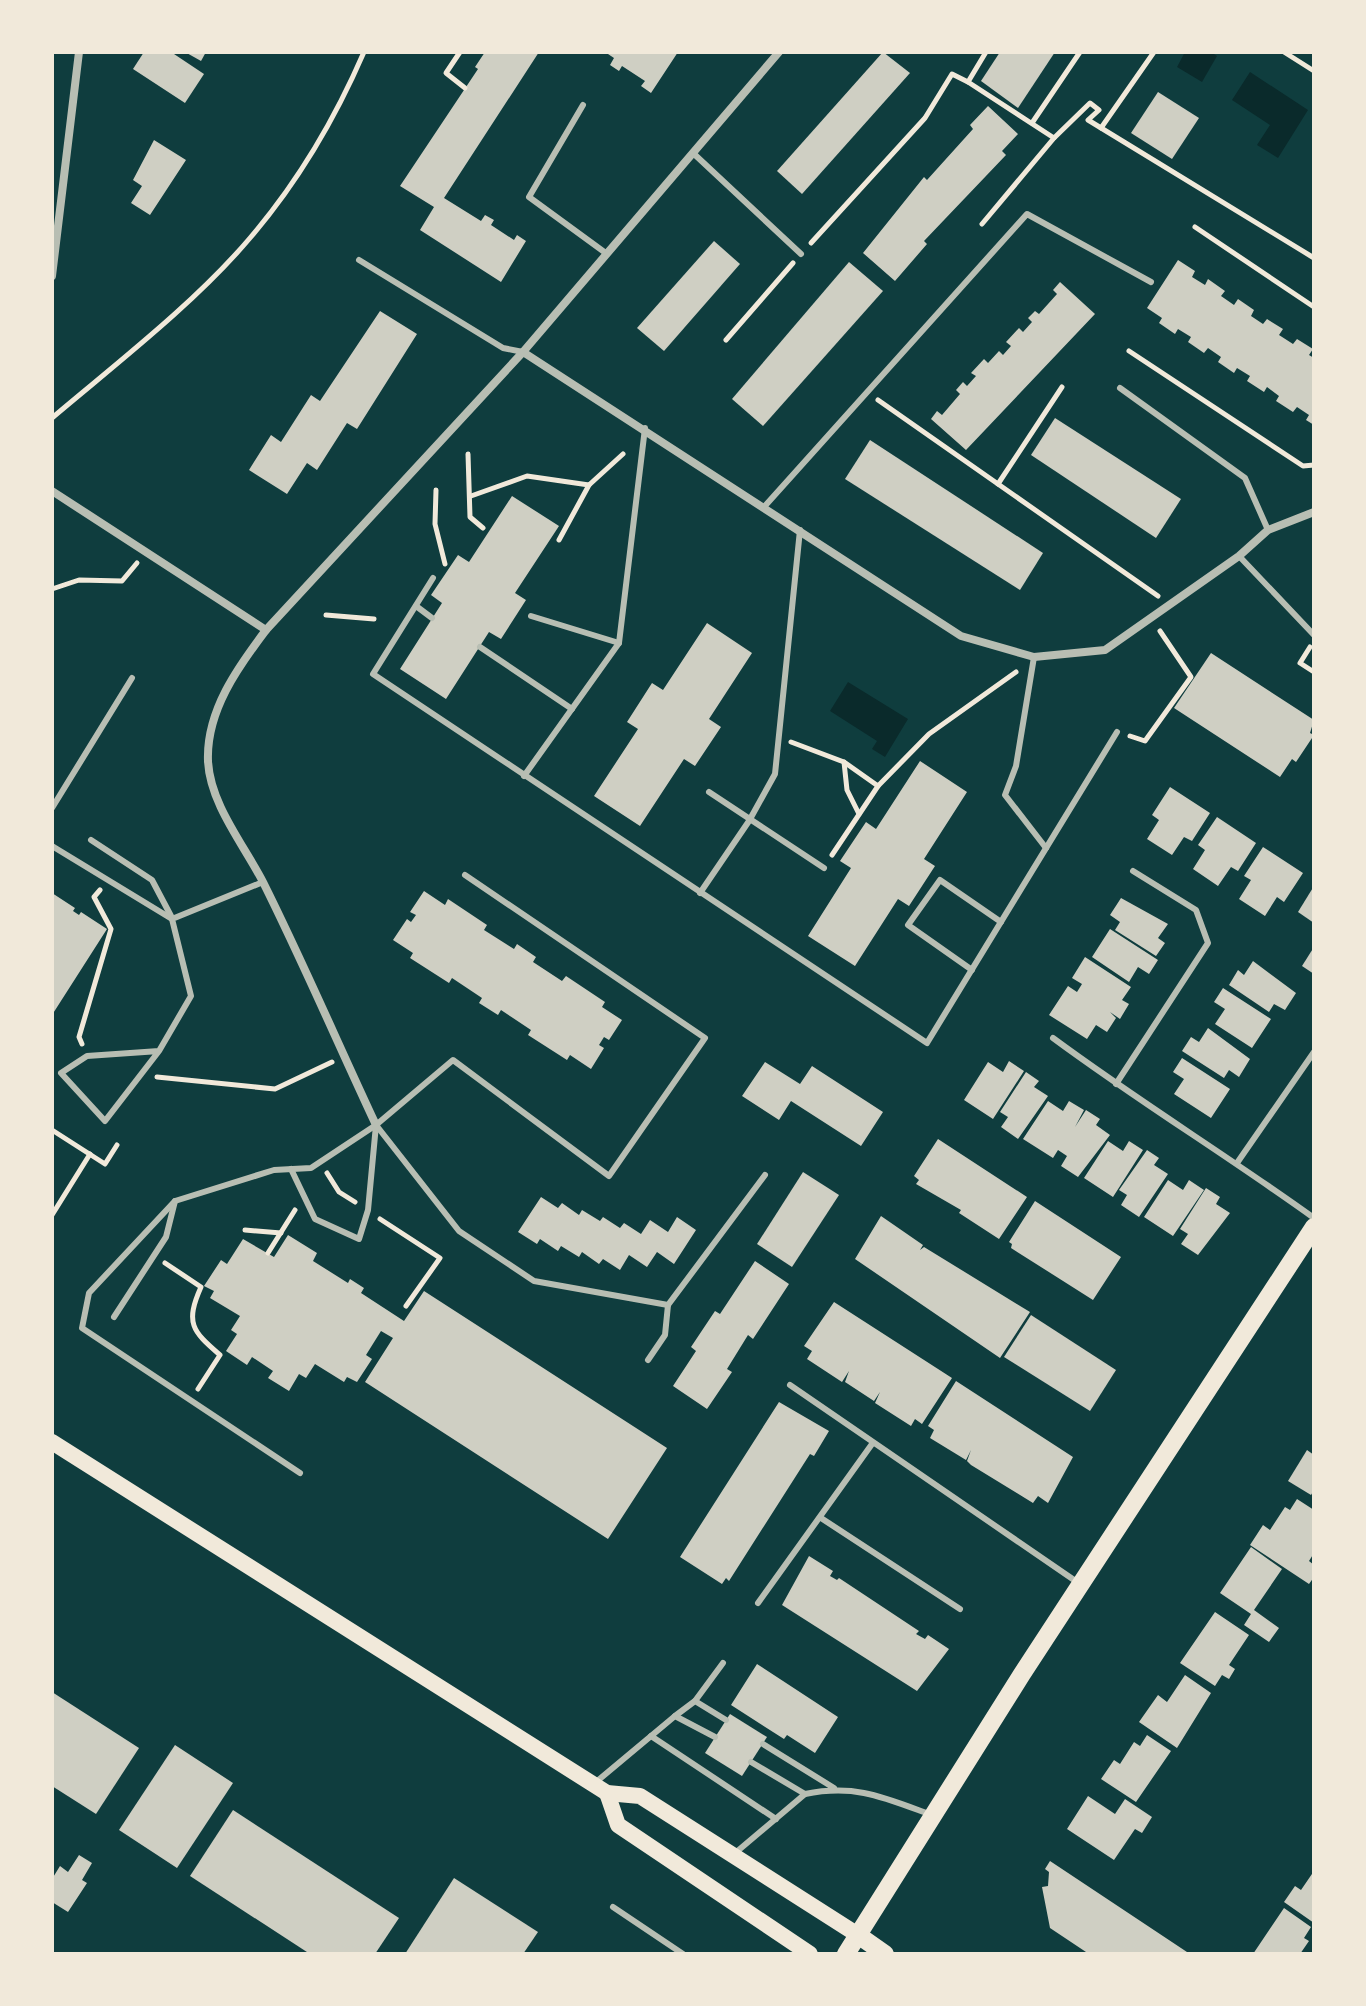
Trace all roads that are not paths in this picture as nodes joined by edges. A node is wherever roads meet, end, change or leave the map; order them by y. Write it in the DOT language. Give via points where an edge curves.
graph roads {
  1 [pos="79,52"];
  2 [pos="779,52"];
  3 [pos="583,105"];
  4 [pos="693,153"];
  5 [pos="607,254"];
  6 [pos="801,254"];
  7 [pos="359,260"];
  8 [pos="52,276"];
  9 [pos="1151,282"];
  10 [pos="523,352"];
  11 [pos="1120,388"];
  12 [pos="645,428"];
  13 [pos="52,491"];
  14 [pos="764,507"];
  15 [pos="1314,512"];
  16 [pos="800,530"];
  17 [pos="1268,530"];
  18 [pos="1239,556"];
  19 [pos="433,578"];
  20 [pos="416,606"];
  21 [pos="531,616"];
  22 [pos="432,618"];
  23 [pos="266,630"];
  24 [pos="1314,638"];
  25 [pos="619,643"];
  26 [pos="480,647"];
  27 [pos="1034,657"];
  28 [pos="132,678"];
  29 [pos="572,709"];
  30 [pos="1117,732"];
  31 [pos="524,776"];
  32 [pos="709,792"];
  33 [pos="52,808"];
  34 [pos="749,821"];
  35 [pos="91,840"];
  36 [pos="52,846"];
  37 [pos="1046,848"];
  38 [pos="824,868"];
  39 [pos="1133,871"];
  40 [pos="465,875"];
  41 [pos="263,882"];
  42 [pos="700,893"];
  43 [pos="172,919"];
  44 [pos="1001,922"];
  45 [pos="972,970"];
  46 [pos="1053,1038"];
  47 [pos="159,1051"];
  48 [pos="1314,1052"];
  49 [pos="1116,1084"];
  50 [pos="376,1125"];
  51 [pos="1237,1163"];
  52 [pos="291,1169"];
  53 [pos="765,1175"];
  54 [pos="175,1201"];
  55 [pos="1314,1218"];
  56 [pos="1314,1227"];
  57 [pos="668,1305"];
  58 [pos="114,1317"];
  59 [pos="648,1360"];
  60 [pos="790,1385"];
  61 [pos="52,1442"];
  62 [pos="872,1444"];
  63 [pos="300,1473"];
  64 [pos="821,1518"];
  65 [pos="1080,1584"];
  66 [pos="758,1603"];
  67 [pos="960,1609"];
  68 [pos="723,1663"];
  69 [pos="695,1701"];
  70 [pos="675,1716"];
  71 [pos="726,1720"];
  72 [pos="651,1736"];
  73 [pos="715,1737"];
  74 [pos="763,1744"];
  75 [pos="751,1762"];
  76 [pos="834,1788"];
  77 [pos="600,1789"];
  78 [pos="805,1794"];
  79 [pos="934,1815"];
  80 [pos="776,1819"];
  81 [pos="732,1855"];
  82 [pos="613,1907"];
  83 [pos="858,1935"];
  84 [pos="683,1954"];
  85 [pos="810,1954"];
  86 [pos="846,1954"];
  87 [pos="885,1954"];
  1 -- 8 [label="street"];
  2 -- 4 [label="street"];
  3 -- 5 [label="lane" via="529,197"];
  4 -- 5 [label="street"];
  4 -- 6 [label="lane"];
  5 -- 10 [label="street"];
  7 -- 10 [label="lane" via="503,348"];
  9 -- 14 [label="lane" via="1027,214"];
  10 -- 12 [label="street"];
  10 -- 23 [label="street"];
  11 -- 17 [label="lane" via="1245,478"];
  12 -- 14 [label="street"];
  12 -- 25 [label="lane"];
  13 -- 23 [label="street"];
  14 -- 16 [label="street"];
  15 -- 17 [label="street"];
  16 -- 27 [label="street" via="961,636"];
  16 -- 34 [label="lane" via="775,774"];
  17 -- 18 [label="street"];
  18 -- 24 [label="lane"];
  18 -- 27 [label="street" via="1105,650"];
  19 -- 20 [label="lane"];
  20 -- 22 [label="lane"];
  20 -- 31 [label="lane" via="373,674"];
  21 -- 25 [label="lane"];
  23 -- 41 [label="street" via="234,672 217,710 208,761 220,804"];
  25 -- 29 [label="lane"];
  26 -- 29 [label="lane"];
  27 -- 37 [label="lane" via="1016,766 1005,795"];
  28 -- 33 [label="lane"];
  29 -- 31 [label="lane"];
  30 -- 37 [label="lane"];
  31 -- 42 [label="lane"];
  32 -- 34 [label="lane"];
  34 -- 38 [label="lane"];
  34 -- 42 [label="lane"];
  35 -- 43 [label="lane" via="152,880"];
  36 -- 43 [label="lane"];
  37 -- 44 [label="lane"];
  39 -- 49 [label="lane" via="1196,910 1208,943"];
  40 -- 50 [label="lane" via="705,1038 609,1176 453,1060"];
  41 -- 43 [label="lane"];
  41 -- 50 [label="street"];
  42 -- 45 [label="lane" via="927,1043"];
  43 -- 47 [label="lane" via="191,996"];
  44 -- 45 [label="lane"];
  44 -- 45 [label="lane" via="940,880 908,925"];
  46 -- 49 [label="lane"];
  47 -- 47 [label="lane" via="105,1121 61,1073 87,1056"];
  48 -- 51 [label="lane"];
  49 -- 51 [label="lane"];
  50 -- 52 [label="lane" via="311,1168"];
  50 -- 52 [label="lane" via="368,1210 359,1239 315,1219"];
  50 -- 57 [label="lane" via="459,1231 534,1281"];
  51 -- 55 [label="lane"];
  52 -- 54 [label="lane"];
  53 -- 57 [label="lane"];
  54 -- 58 [label="lane" via="166,1237"];
  54 -- 63 [label="lane" via="89,1293 82,1328"];
  56 -- 65 [label="main road"];
  57 -- 59 [label="lane" via="665,1335"];
  60 -- 62 [label="lane"];
  61 -- 77 [label="main road"];
  62 -- 64 [label="lane"];
  62 -- 65 [label="lane"];
  64 -- 66 [label="lane"];
  64 -- 67 [label="lane"];
  65 -- 79 [label="main road"];
  68 -- 69 [label="lane"];
  69 -- 70 [label="lane"];
  69 -- 71 [label="lane"];
  70 -- 72 [label="lane"];
  70 -- 73 [label="lane"];
  72 -- 77 [label="lane"];
  72 -- 80 [label="lane"];
  74 -- 76 [label="lane"];
  75 -- 78 [label="lane"];
  76 -- 78 [label="lane"];
  76 -- 79 [label="lane" via="865,1790"];
  77 -- 81 [label="main road" via="640,1796"];
  77 -- 85 [label="main road" via="618,1825"];
  78 -- 80 [label="lane"];
  79 -- 83 [label="main road"];
  80 -- 81 [label="lane"];
  81 -- 83 [label="main road"];
  82 -- 84 [label="lane"];
  83 -- 86 [label="main road"];
  83 -- 87 [label="main road"];
}
